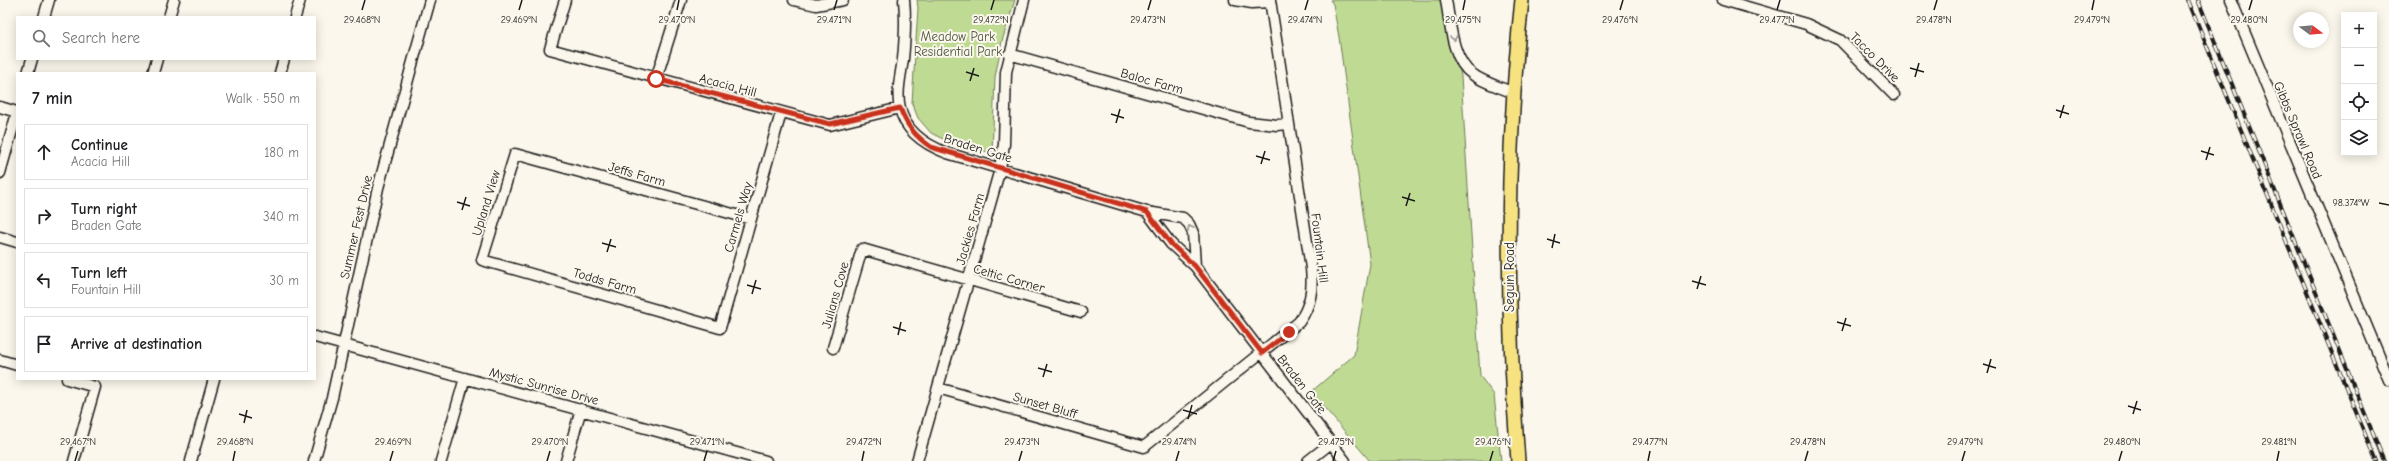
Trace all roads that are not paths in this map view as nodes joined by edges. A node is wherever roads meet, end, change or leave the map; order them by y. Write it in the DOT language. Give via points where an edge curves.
graph roads {
  1 [pos="49,0"];
  2 [pos="174,0"];
  3 [pos="300,0"];
  4 [pos="430,0"];
  5 [pos="565,0"];
  6 [pos="681,0"];
  7 [pos="794,0"];
  8 [pos="843,0"];
  9 [pos="904,0"];
  10 [pos="1024,0"];
  11 [pos="1235,0"];
  12 [pos="1446,0"];
  13 [pos="1522,0"];
  14 [pos="1723,0"];
  15 [pos="2231,0"];
  16 [pos="1270,1"];
  17 [pos="44,16"];
  18 [pos="169,16"];
  19 [pos="296,16"];
  20 [pos="1010,54"];
  21 [pos="32,60"];
  22 [pos="157,60"];
  23 [pos="284,60"];
  24 [pos="28,72"];
  25 [pos="153,72"];
  26 [pos="280,72"];
  27 [pos="656,79"];
  28 [pos="1514,93"];
  29 [pos="1894,95"];
  30 [pos="0,107"];
  31 [pos="900,108"];
  32 [pos="16,112"];
  33 [pos="781,113"];
  34 [pos="16,116"];
  35 [pos="1288,124"];
  36 [pos="515,154"];
  37 [pos="1000,169"];
  38 [pos="0,174"];
  39 [pos="1147,212"];
  40 [pos="751,219"];
  41 [pos="0,237"];
  42 [pos="16,242"];
  43 [pos="862,249"];
  44 [pos="482,260"];
  45 [pos="1195,266"];
  46 [pos="968,280"];
  47 [pos="1080,312"];
  48 [pos="720,328"];
  49 [pos="316,337"];
  50 [pos="344,345"];
  51 [pos="833,348"];
  52 [pos="1262,353"];
  53 [pos="0,360"];
  54 [pos="16,365"];
  55 [pos="465,378"];
  56 [pos="70,380"];
  57 [pos="214,380"];
  58 [pos="2389,380"];
  59 [pos="938,388"];
  60 [pos="581,409"];
  61 [pos="1331,443"];
  62 [pos="1144,447"];
  63 [pos="74,461"];
  64 [pos="191,461"];
  65 [pos="314,461"];
  66 [pos="441,461"];
  67 [pos="566,461"];
  68 [pos="766,461"];
  69 [pos="917,461"];
  70 [pos="1308,461"];
  71 [pos="1345,461"];
  72 [pos="1518,461"];
  1 -- 17 [label="street"];
  2 -- 18 [label="street"];
  3 -- 19 [label="street"];
  4 -- 50 [label="street, Summer Fest Drive" via="378,188"];
  5 -- 27 [label="street, Acacia Hill" via="550,49"];
  6 -- 27 [label="street"];
  7 -- 8 [label="street" via="816,5"];
  9 -- 31 [label="street, Braden Gate" via="906,25"];
  10 -- 20 [label="street, Jackies Farm"];
  11 -- 16 [label="street" via="1252,3"];
  12 -- 28 [label="street, one-way" via="1456,50 1470,74"];
  13 -- 28 [label="main road, Seguin Road"];
  14 -- 29 [label="street, Tacco Drive" via="1806,24 1840,40"];
  15 -- 58 [label="street, Gibbs Sprawl Road"];
  16 -- 35 [label="street, Fountain Hill"];
  20 -- 35 [label="street, Baloc Farm" via="1249,122"];
  20 -- 37 [label="street, Jackies Farm" via="1006,72 1004,144"];
  21 -- 24 [label="street"];
  22 -- 25 [label="street"];
  23 -- 26 [label="street"];
  27 -- 33 [label="street, Acacia Hill"];
  28 -- 72 [label="main road, Seguin Road" via="1509,174 1509,313"];
  30 -- 32 [label="street"];
  31 -- 33 [label="street, Acacia Hill" via="830,124"];
  31 -- 37 [label="street, Braden Gate" via="907,126 931,147"];
  33 -- 40 [label="street, Carmels Way"];
  34 -- 38 [label="street"];
  35 -- 52 [label="street, Fountain Hill" via="1313,286 1306,312 1299,322"];
  36 -- 40 [label="street, Jeffs Farm"];
  36 -- 44 [label="street, Upland View"];
  37 -- 39 [label="street, Braden Gate"];
  37 -- 46 [label="street, Jackies Farm"];
  39 -- 45 [label="street, Braden Gate" via="1171,244"];
  45 -- 39 [label="street, Braden Gate, one-way" via="1190,224 1183,218"];
  40 -- 48 [label="street, Carmels Way"];
  41 -- 42 [label="street"];
  43 -- 46 [label="street, Celtic Corner"];
  43 -- 51 [label="street, Julians Cove"];
  44 -- 48 [label="street, Todds Farm"];
  45 -- 52 [label="street, Braden Gate"];
  46 -- 47 [label="street, Celtic Corner"];
  46 -- 59 [label="street, Jackies Farm"];
  49 -- 50 [label="street, Mystic Sunrise Drive"];
  50 -- 55 [label="street, Mystic Sunrise Drive"];
  50 -- 65 [label="street, Summer Fest Drive"];
  52 -- 61 [label="street, Braden Gate"];
  52 -- 62 [label="street, Fountain Hill"];
  53 -- 54 [label="street"];
  55 -- 60 [label="street, Mystic Sunrise Drive"];
  55 -- 66 [label="street"];
  56 -- 63 [label="street" via="95,387"];
  57 -- 64 [label="street"];
  59 -- 62 [label="street, Sunset Bluff"];
  59 -- 69 [label="street, Jackies Farm"];
  60 -- 67 [label="street"];
  60 -- 68 [label="street, Mystic Sunrise Drive"];
  61 -- 70 [label="street"];
  61 -- 71 [label="street, Braden Gate"];
}
